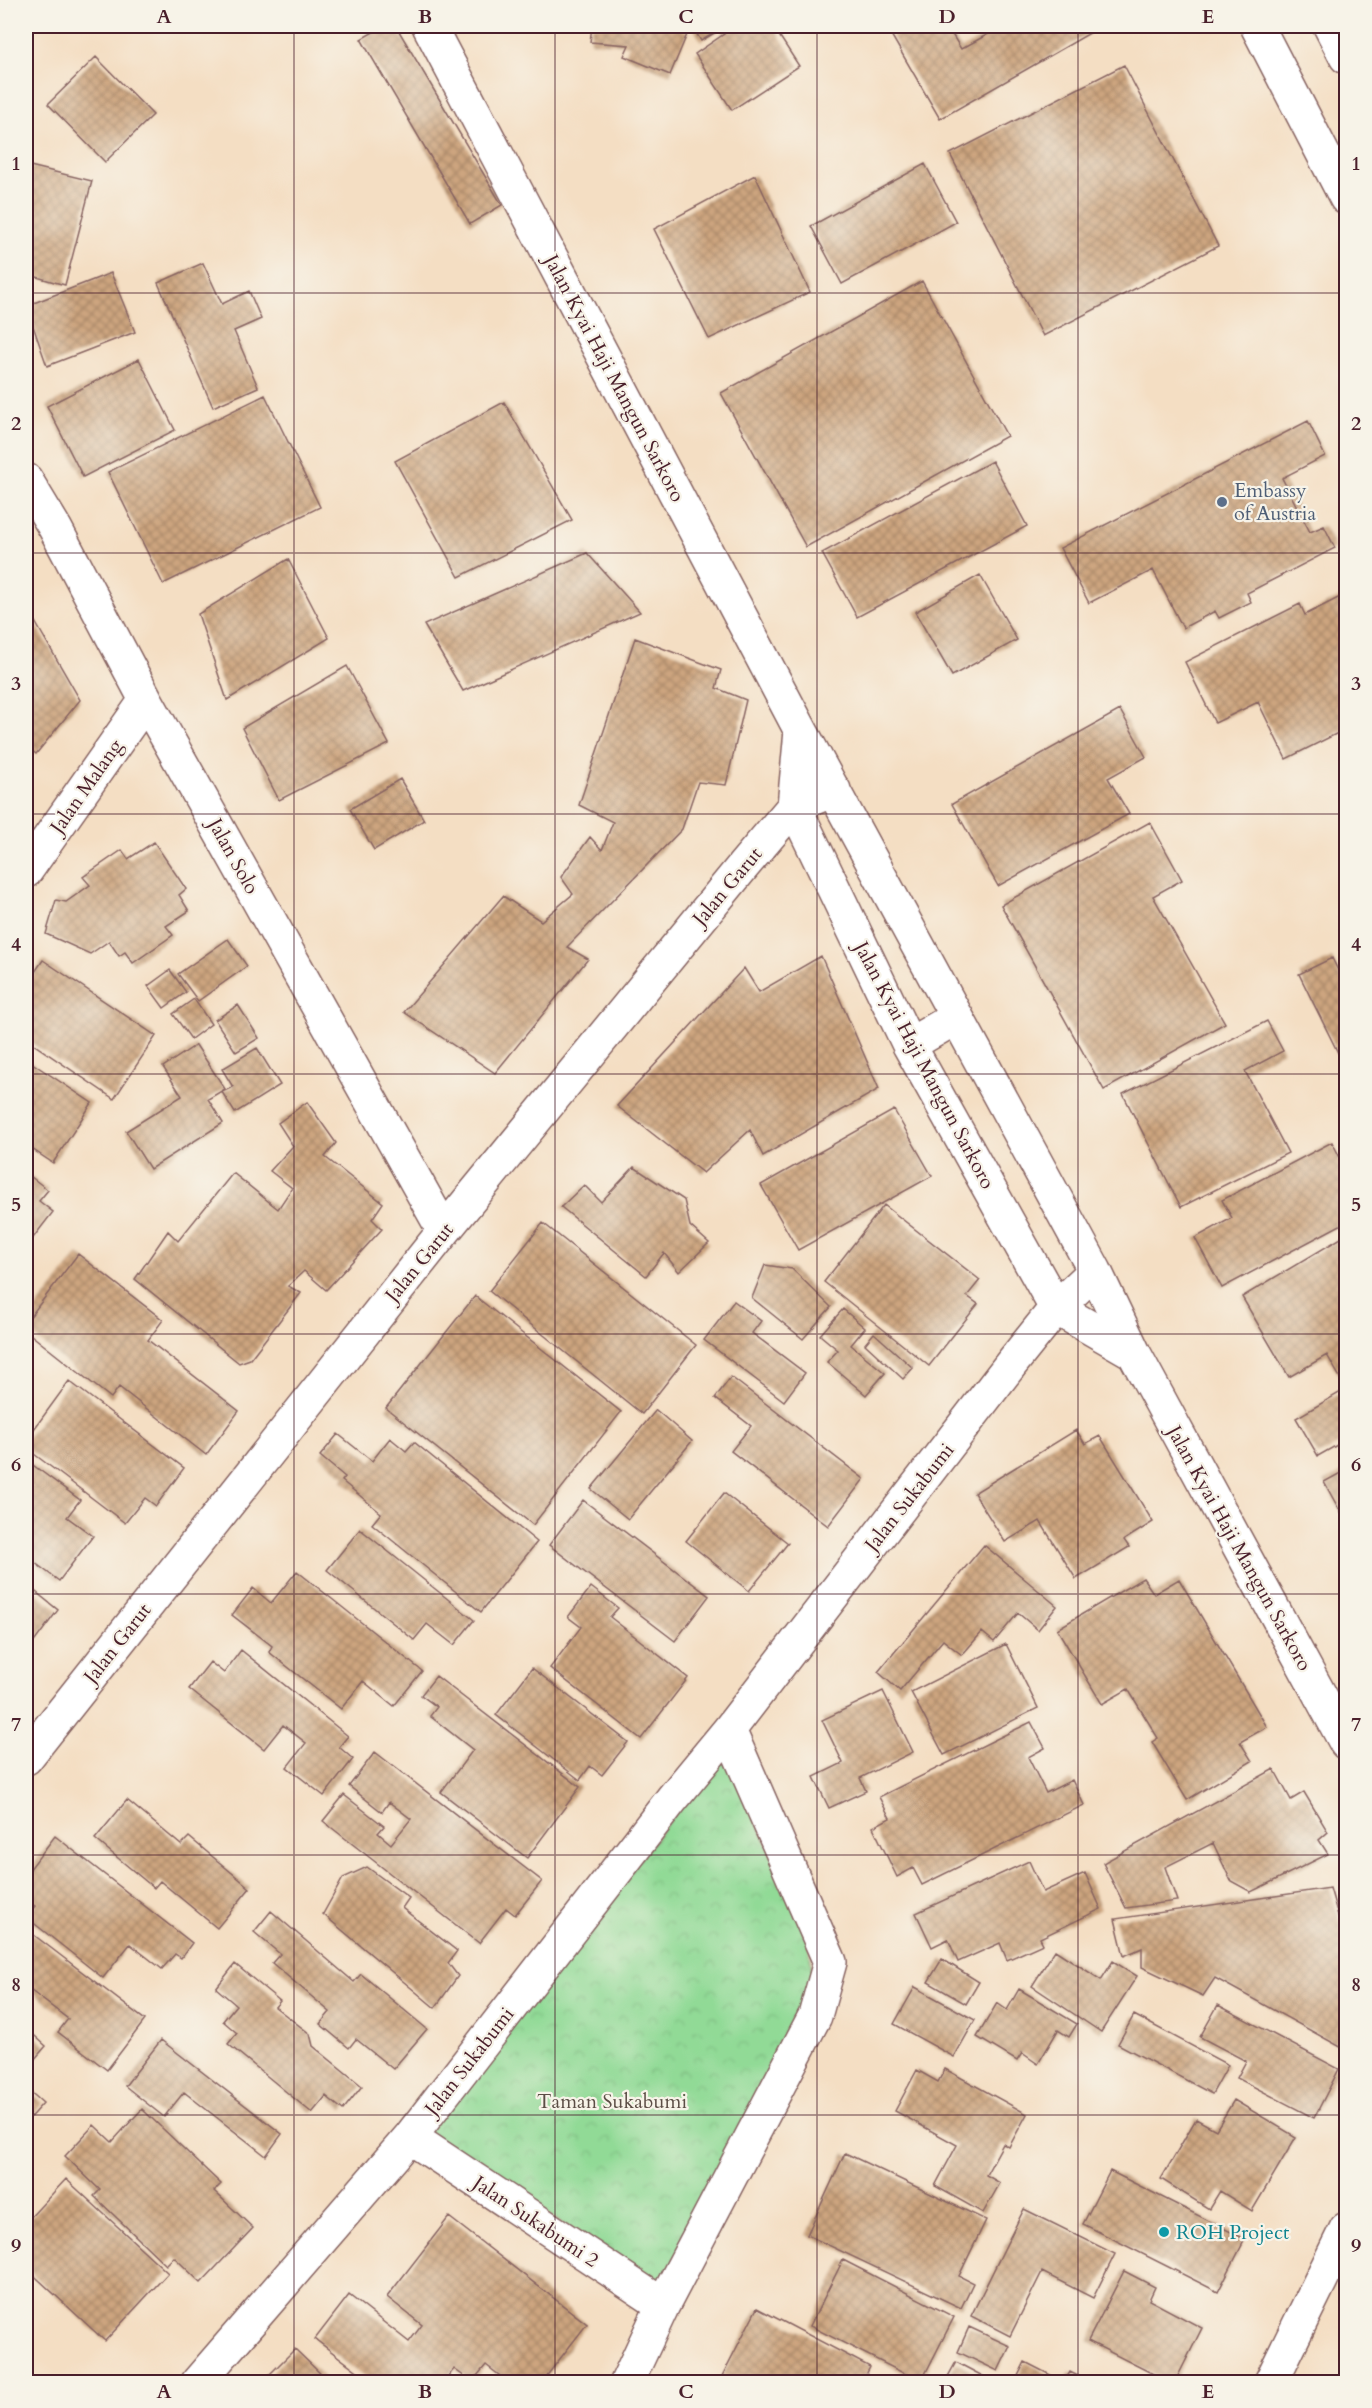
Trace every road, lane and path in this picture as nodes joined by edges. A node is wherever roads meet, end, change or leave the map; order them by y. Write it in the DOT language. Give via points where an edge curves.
graph roads {
  1 [pos="429,26"];
  2 [pos="1257,26"];
  3 [pos="1330,26"];
  4 [pos="1347,57"];
  5 [pos="1337,164"];
  6 [pos="1347,198"];
  7 [pos="26,480"];
  8 [pos="146,700"];
  9 [pos="801,731"];
  10 [pos="834,790"];
  11 [pos="794,806"];
  12 [pos="26,871"];
  13 [pos="957,1017"];
  14 [pos="909,1045"];
  15 [pos="444,1231"];
  16 [pos="1095,1271"];
  17 [pos="1056,1308"];
  18 [pos="1134,1353"];
  19 [pos="729,1730"];
  20 [pos="1347,1743"];
  21 [pos="26,1758"];
  22 [pos="410,2137"];
  23 [pos="1347,2229"];
  24 [pos="663,2305"];
  25 [pos="198,2382"];
  26 [pos="627,2382"];
  27 [pos="1271,2382"];
  1 -- 9 [label="street, Jalan Kyai Haji Mangun Sarkoro"];
  2 -- 5 [label="street"];
  3 -- 4 [label="street"];
  5 -- 6 [label="street"];
  7 -- 8 [label="street, Jalan Solo"];
  8 -- 12 [label="street, Jalan Malang"];
  8 -- 15 [label="street, Jalan Solo"];
  9 -- 10 [label="street, Jalan Kyai Haji Mangun Sarkoro"];
  9 -- 11 [label="street"];
  10 -- 11 [label="street, Jalan Garut"];
  10 -- 13 [label="street, Jalan Kyai Haji Mangun Sarkoro"];
  11 -- 14 [label="street, Jalan Kyai Haji Mangun Sarkoro"];
  11 -- 15 [label="street, Jalan Garut"];
  13 -- 14 [label="street"];
  13 -- 16 [label="street, Jalan Kyai Haji Mangun Sarkoro"];
  14 -- 17 [label="street, Jalan Kyai Haji Mangun Sarkoro"];
  15 -- 21 [label="street, Jalan Garut"];
  16 -- 17 [label="street, Jalan Sukabumi"];
  16 -- 18 [label="street, Jalan Kyai Haji Mangun Sarkoro"];
  17 -- 18 [label="street"];
  17 -- 19 [label="street, Jalan Sukabumi"];
  18 -- 20 [label="street, Jalan Kyai Haji Mangun Sarkoro"];
  19 -- 22 [label="street, Jalan Sukabumi"];
  19 -- 24 [label="street" via="830,1962 815,2016"];
  22 -- 24 [label="street, Jalan Sukabumi 2"];
  22 -- 25 [label="street, Jalan Sukabumi"];
  23 -- 27 [label="street"];
  24 -- 26 [label="street"];
}
